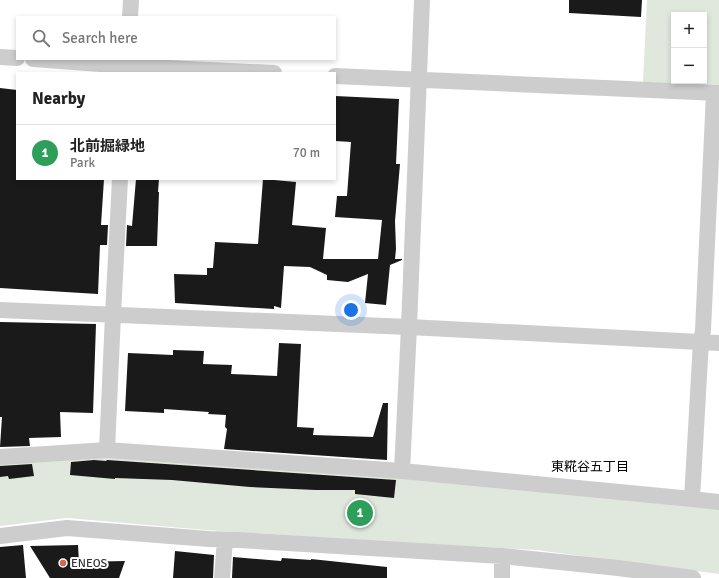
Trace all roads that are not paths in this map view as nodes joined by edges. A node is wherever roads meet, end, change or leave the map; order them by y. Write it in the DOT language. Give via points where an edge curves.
graph roads {
  1 [pos="131,0"];
  2 [pos="422,0"];
  3 [pos="130,16"];
  4 [pos="0,57"];
  5 [pos="16,58"];
  6 [pos="47,60"];
  7 [pos="128,66"];
  8 [pos="253,72"];
  9 [pos="336,76"];
  10 [pos="419,80"];
  11 [pos="716,93"];
  12 [pos="120,180"];
  13 [pos="0,310"];
  14 [pos="113,315"];
  15 [pos="410,327"];
  16 [pos="701,342"];
  17 [pos="719,342"];
  18 [pos="107,450"];
  19 [pos="0,457"];
  20 [pos="402,471"];
  21 [pos="692,499"];
  22 [pos="719,502"];
  23 [pos="0,536"];
  24 [pos="225,540"];
  25 [pos="502,556"];
  26 [pos="222,578"];
  27 [pos="502,578"];
  28 [pos="693,578"];
  1 -- 3 [label="street"];
  2 -- 10 [label="street"];
  4 -- 5 [label="street"];
  6 -- 7 [label="street"];
  7 -- 8 [label="street"];
  9 -- 10 [label="street"];
  10 -- 11 [label="street"];
  10 -- 15 [label="street"];
  11 -- 16 [label="street"];
  12 -- 14 [label="street"];
  13 -- 14 [label="street"];
  14 -- 15 [label="street"];
  14 -- 18 [label="street"];
  15 -- 16 [label="street"];
  15 -- 20 [label="street"];
  16 -- 17 [label="street"];
  16 -- 21 [label="street"];
  18 -- 19 [label="street"];
  18 -- 20 [label="street"];
  20 -- 21 [label="street"];
  21 -- 22 [label="street"];
  23 -- 24 [label="street" via="67,528"];
  24 -- 25 [label="street"];
  24 -- 26 [label="street"];
  25 -- 27 [label="street"];
  25 -- 28 [label="street"];
}
